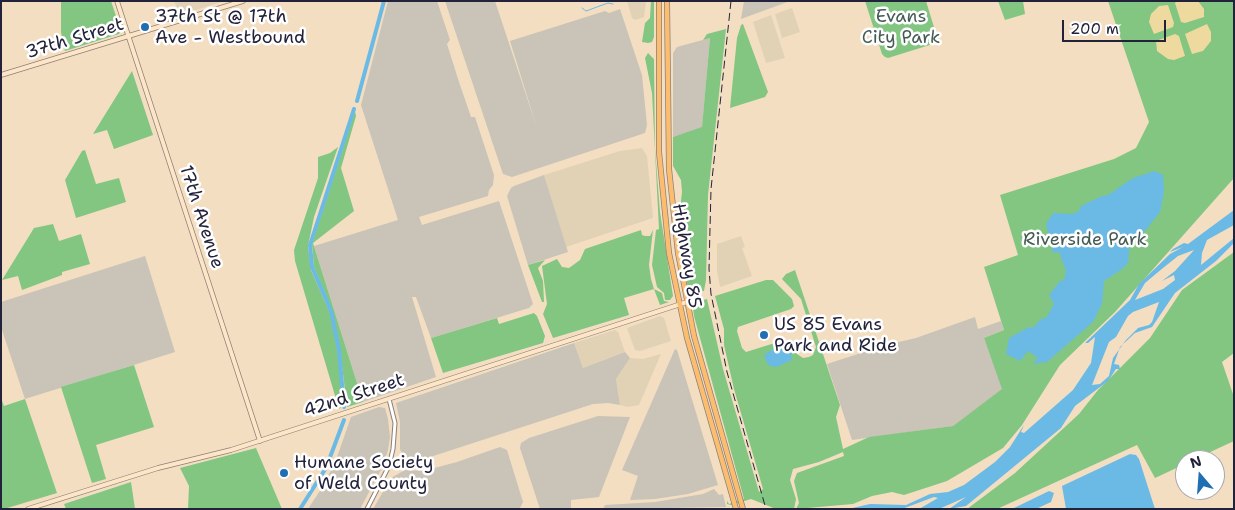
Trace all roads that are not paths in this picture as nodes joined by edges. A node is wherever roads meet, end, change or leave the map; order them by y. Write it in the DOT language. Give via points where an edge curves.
graph roads {
  1 [pos="117,1"];
  2 [pos="243,1"];
  3 [pos="659,1"];
  4 [pos="668,1"];
  5 [pos="128,37"];
  6 [pos="1,75"];
  7 [pos="686,302"];
  8 [pos="679,304"];
  9 [pos="388,399"];
  10 [pos="260,441"];
  11 [pos="735,506"];
  12 [pos="28,509"];
  13 [pos="367,509"];
  14 [pos="743,509"];
  1 -- 5 [label="main road, 17th Avenue"];
  2 -- 5 [label="main road, 37th Street"];
  3 -- 8 [label="highway, Highway 85" via="661,172 666,232"];
  4 -- 7 [label="highway, Highway 85" via="669,169"];
  5 -- 6 [label="main road, 37th Street"];
  5 -- 10 [label="main road, 17th Avenue"];
  7 -- 8 [label="main road, 42nd Street"];
  7 -- 14 [label="highway, Highway 85"];
  8 -- 9 [label="main road, 42nd Street"];
  8 -- 11 [label="highway, Highway 85"];
  9 -- 10 [label="main road, 42nd Street"];
  9 -- 13 [label="street" via="395,423 394,449 386,473"];
  10 -- 12 [label="main road, 42nd Street" via="158,468"];
}
